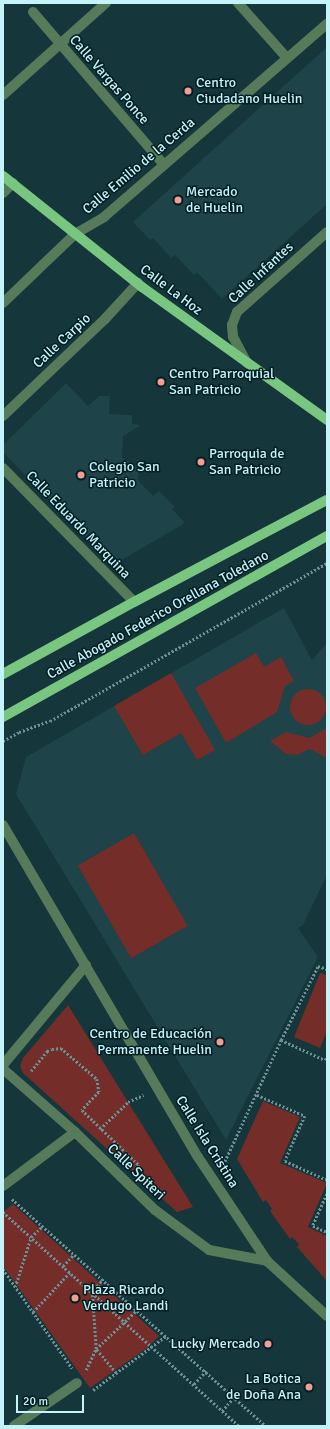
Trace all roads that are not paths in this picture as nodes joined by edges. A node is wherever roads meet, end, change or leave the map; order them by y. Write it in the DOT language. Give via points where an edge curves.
graph roads {
  1 [pos="106,3"];
  2 [pos="238,3"];
  3 [pos="33,12"];
  4 [pos="327,24"];
  5 [pos="59,44"];
  6 [pos="286,58"];
  7 [pos="3,95"];
  8 [pos="164,165"];
  9 [pos="3,176"];
  10 [pos="13,183"];
  11 [pos="3,193"];
  12 [pos="327,232"];
  13 [pos="75,234"];
  14 [pos="138,283"];
  15 [pos="3,303"];
  16 [pos="247,364"];
  17 [pos="303,403"];
  18 [pos="327,412"];
  19 [pos="3,416"];
  20 [pos="327,420"];
  21 [pos="3,468"];
  22 [pos="327,500"];
  23 [pos="327,536"];
  24 [pos="134,602"];
  25 [pos="3,674"];
  26 [pos="3,717"];
  27 [pos="3,825"];
  28 [pos="86,965"];
  29 [pos="3,1065"];
  30 [pos="3,1069"];
  31 [pos="75,1132"];
  32 [pos="3,1186"];
  33 [pos="267,1261"];
  34 [pos="327,1316"];
  35 [pos="79,1382"];
  36 [pos="14,1426"];
  1 -- 5 [label="street"];
  2 -- 6 [label="street"];
  3 -- 5 [label="street, Calle Vargas Ponce"];
  4 -- 6 [label="street, Calle Emilio de la Cerda"];
  5 -- 7 [label="street"];
  5 -- 8 [label="street, Calle Vargas Ponce"];
  6 -- 8 [label="street, Calle Emilio de la Cerda"];
  8 -- 13 [label="street, Calle Emilio de la Cerda" via="104,217"];
  9 -- 10 [label="main road, Calle La Hoz"];
  10 -- 11 [label="street"];
  10 -- 13 [label="main road, Calle La Hoz"];
  12 -- 16 [label="street, Calle Infantes" via="237,312 232,326 233,337"];
  13 -- 14 [label="main road, Calle La Hoz"];
  13 -- 15 [label="street, Calle Emilio de la Cerda"];
  14 -- 16 [label="main road, Calle La Hoz"];
  14 -- 19 [label="street, Calle Carpio" via="105,319"];
  16 -- 17 [label="main road, Calle La Hoz"];
  17 -- 18 [label="main road"];
  17 -- 20 [label="main road, Calle La Hoz"];
  21 -- 24 [label="street, Calle Eduardo Marquina"];
  22 -- 24 [label="main road, Calle Abogado Federico Orellana Toledano"];
  23 -- 26 [label="main road, Calle Abogado Federico Orellana Toledano"];
  24 -- 25 [label="main road, Calle Abogado Federico Orellana Toledano"];
  27 -- 28 [label="street, Calle Isla Cristina"];
  28 -- 29 [label="street"];
  28 -- 33 [label="street, Calle Isla Cristina" via="198,1157"];
  30 -- 31 [label="street, Calle Spiteri"];
  31 -- 32 [label="street"];
  31 -- 33 [label="street, Calle Spiteri" via="155,1210 209,1250"];
  33 -- 34 [label="street, Calle Isla Cristina"];
  35 -- 36 [label="street"];
}
